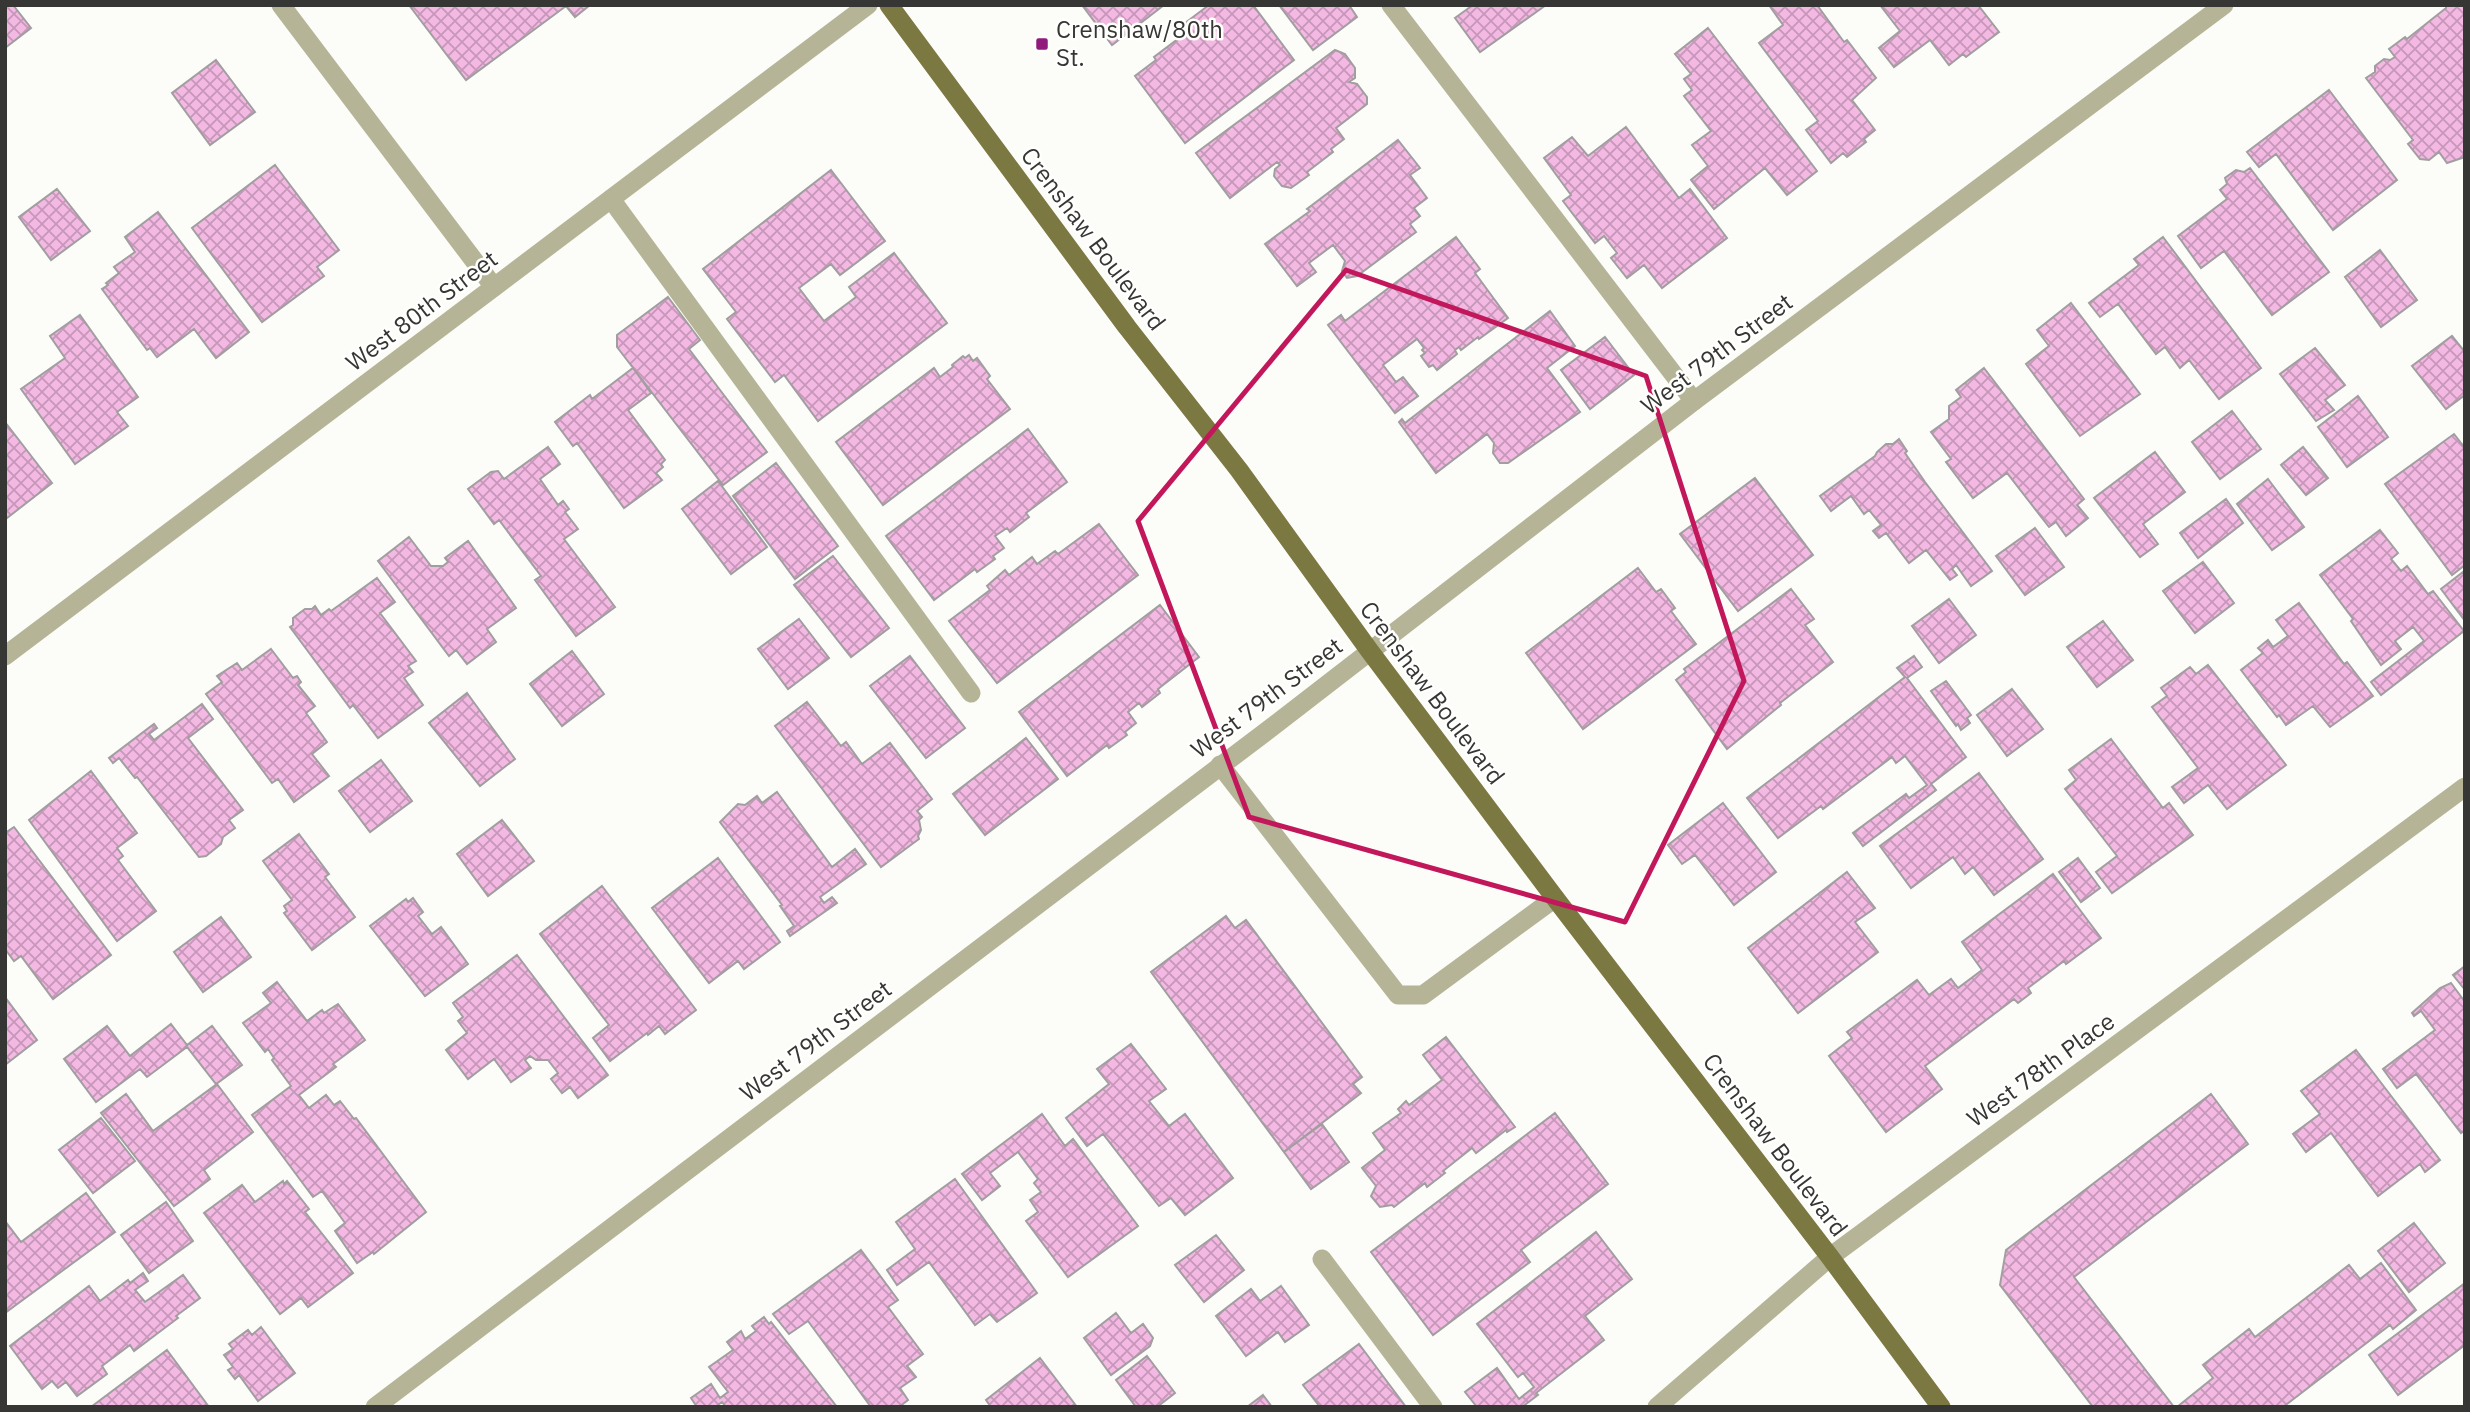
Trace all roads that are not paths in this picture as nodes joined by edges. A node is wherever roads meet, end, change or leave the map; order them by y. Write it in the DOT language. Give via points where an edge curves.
graph roads {
  1 [pos="281,5"];
  2 [pos="868,5"];
  3 [pos="889,5"];
  4 [pos="1391,5"];
  5 [pos="2224,5"];
  6 [pos="611,199"];
  7 [pos="494,287"];
  8 [pos="1694,401"];
  9 [pos="1369,650"];
  10 [pos="5,656"];
  11 [pos="971,693"];
  12 [pos="1220,765"];
  13 [pos="2465,787"];
  14 [pos="1555,898"];
  15 [pos="1830,1257"];
  16 [pos="1322,1259"];
  17 [pos="375,1407"];
  18 [pos="1433,1407"];
  19 [pos="1657,1407"];
  20 [pos="1941,1407"];
  1 -- 7 [label="street"];
  2 -- 6 [label="street, West 80th Street"];
  3 -- 9 [label="main road, Crenshaw Boulevard"];
  4 -- 8 [label="street"];
  5 -- 8 [label="street, West 79th Street"];
  6 -- 7 [label="street, West 80th Street"];
  6 -- 11 [label="street"];
  7 -- 10 [label="street, West 80th Street"];
  8 -- 9 [label="street, West 79th Street"];
  9 -- 12 [label="street, West 79th Street"];
  9 -- 14 [label="main road, Crenshaw Boulevard"];
  12 -- 14 [label="street" via="1398,995 1423,995"];
  12 -- 17 [label="street, West 79th Street"];
  13 -- 15 [label="street, West 78th Place"];
  14 -- 15 [label="main road, Crenshaw Boulevard"];
  15 -- 19 [label="street, West 78th Place"];
  15 -- 20 [label="main road, Crenshaw Boulevard"];
  16 -- 18 [label="street"];
}
